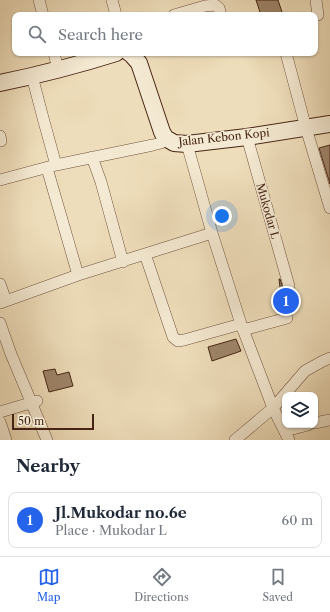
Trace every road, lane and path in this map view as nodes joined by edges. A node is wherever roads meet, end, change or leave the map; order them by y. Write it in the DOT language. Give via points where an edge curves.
graph roads {
  1 [pos="39,0"];
  2 [pos="112,0"];
  3 [pos="316,0"];
  4 [pos="205,3"];
  5 [pos="43,12"];
  6 [pos="115,12"];
  7 [pos="182,12"];
  8 [pos="220,12"];
  9 [pos="318,12"];
  10 [pos="55,56"];
  11 [pos="107,56"];
  12 [pos="133,56"];
  13 [pos="287,56"];
  14 [pos="58,70"];
  15 [pos="32,76"];
  16 [pos="0,81"];
  17 [pos="330,124"];
  18 [pos="306,128"];
  19 [pos="247,137"];
  20 [pos="166,138"];
  21 [pos="187,144"];
  22 [pos="92,157"];
  23 [pos="51,166"];
  24 [pos="0,180"];
  25 [pos="330,208"];
  26 [pos="212,233"];
  27 [pos="145,254"];
  28 [pos="123,262"];
  29 [pos="78,275"];
  30 [pos="0,284"];
  31 [pos="289,286"];
  32 [pos="3,302"];
  33 [pos="287,318"];
  34 [pos="0,322"];
  35 [pos="242,327"];
  36 [pos="330,358"];
  37 [pos="34,402"];
  38 [pos="273,408"];
  39 [pos="0,412"];
  40 [pos="330,420"];
  41 [pos="0,422"];
  42 [pos="318,422"];
  43 [pos="302,428"];
  44 [pos="287,435"];
  45 [pos="6,440"];
  46 [pos="47,440"];
  47 [pos="235,440"];
  1 -- 5 [label="street"];
  2 -- 6 [label="street"];
  3 -- 9 [label="street"];
  4 -- 7 [label="street"];
  4 -- 8 [label="street" via="215,5"];
  10 -- 14 [label="street"];
  11 -- 14 [label="main road"];
  12 -- 20 [label="main road, Jalan Kebon Kopi" via="139,63"];
  13 -- 18 [label="street"];
  14 -- 15 [label="main road"];
  15 -- 16 [label="main road"];
  15 -- 23 [label="street" via="43,118"];
  17 -- 18 [label="main road, Jalan Kebon Kopi"];
  18 -- 19 [label="main road, Jalan Kebon Kopi"];
  18 -- 25 [label="street"];
  19 -- 21 [label="main road, Jalan Kebon Kopi"];
  19 -- 31 [label="street, Mukodar L"];
  20 -- 21 [label="main road, Jalan Kebon Kopi"];
  20 -- 22 [label="street" via="153,145"];
  21 -- 26 [label="street"];
  22 -- 23 [label="street"];
  22 -- 28 [label="street"];
  23 -- 24 [label="street"];
  23 -- 29 [label="street"];
  26 -- 27 [label="street"];
  26 -- 35 [label="street"];
  27 -- 28 [label="street"];
  27 -- 35 [label="street" via="173,338 178,341"];
  28 -- 29 [label="street"];
  29 -- 32 [label="street"];
  30 -- 32 [label="street"];
  33 -- 35 [label="street"];
  34 -- 37 [label="street" via="11,354"];
  35 -- 38 [label="street"];
  36 -- 38 [label="street" via="306,371"];
  37 -- 39 [label="street"];
  37 -- 46 [label="street"];
  38 -- 44 [label="street"];
  38 -- 47 [label="street"];
  40 -- 42 [label="street"];
  41 -- 45 [label="street"];
  43 -- 44 [label="street"];
}
